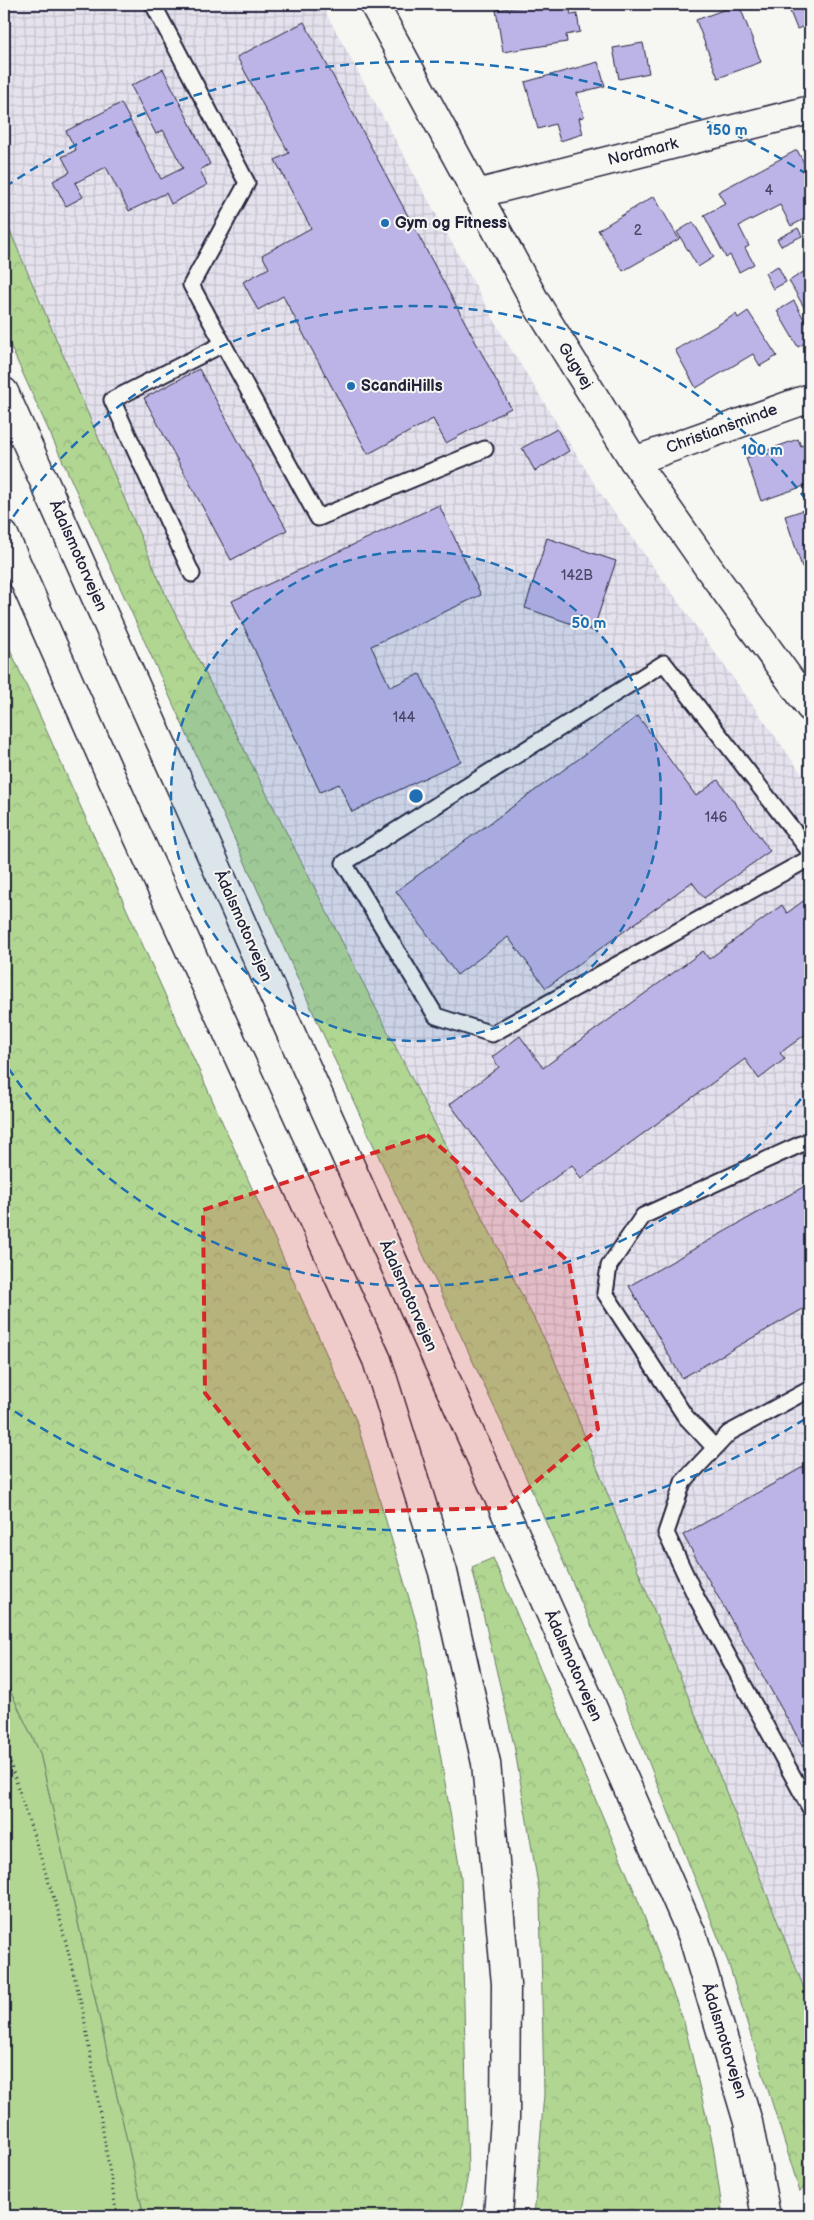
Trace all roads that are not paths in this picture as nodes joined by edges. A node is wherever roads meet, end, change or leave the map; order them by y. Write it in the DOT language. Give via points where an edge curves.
graph roads {
  1 [pos="153,4"];
  2 [pos="374,4"];
  3 [pos="810,110"];
  4 [pos="476,194"];
  5 [pos="223,344"];
  6 [pos="4,392"];
  7 [pos="810,398"];
  8 [pos="485,449"];
  9 [pos="634,461"];
  10 [pos="4,535"];
  11 [pos="192,574"];
  12 [pos="810,707"];
  13 [pos="810,852"];
  14 [pos="810,858"];
  15 [pos="810,1140"];
  16 [pos="810,1389"];
  17 [pos="715,1448"];
  18 [pos="810,1808"];
  19 [pos="498,2216"];
  20 [pos="766,2216"];
  1 -- 5 [label="lane" via="247,183 191,284"];
  2 -- 4 [label="main road, Gugvej"];
  3 -- 4 [label="main road, Nordmark"];
  4 -- 9 [label="main road, Gugvej" via="536,303"];
  5 -- 8 [label="lane" via="318,518"];
  5 -- 11 [label="lane" via="112,400"];
  6 -- 20 [label="main road, Ådalsmotorvejen" via="693,1936 748,2122"];
  7 -- 9 [label="main road, Christiansminde"];
  9 -- 12 [label="main road, Gugvej"];
  10 -- 19 [label="main road" via="377,1360 443,1572 486,1763 506,1984 505,2118"];
  13 -- 14 [label="lane" via="664,663 344,863 436,1016 492,1034"];
  15 -- 17 [label="lane" via="643,1216 610,1266 604,1293 685,1416"];
  16 -- 17 [label="lane" via="729,1433"];
  17 -- 18 [label="lane" via="683,1482 666,1533 696,1597"];
}
